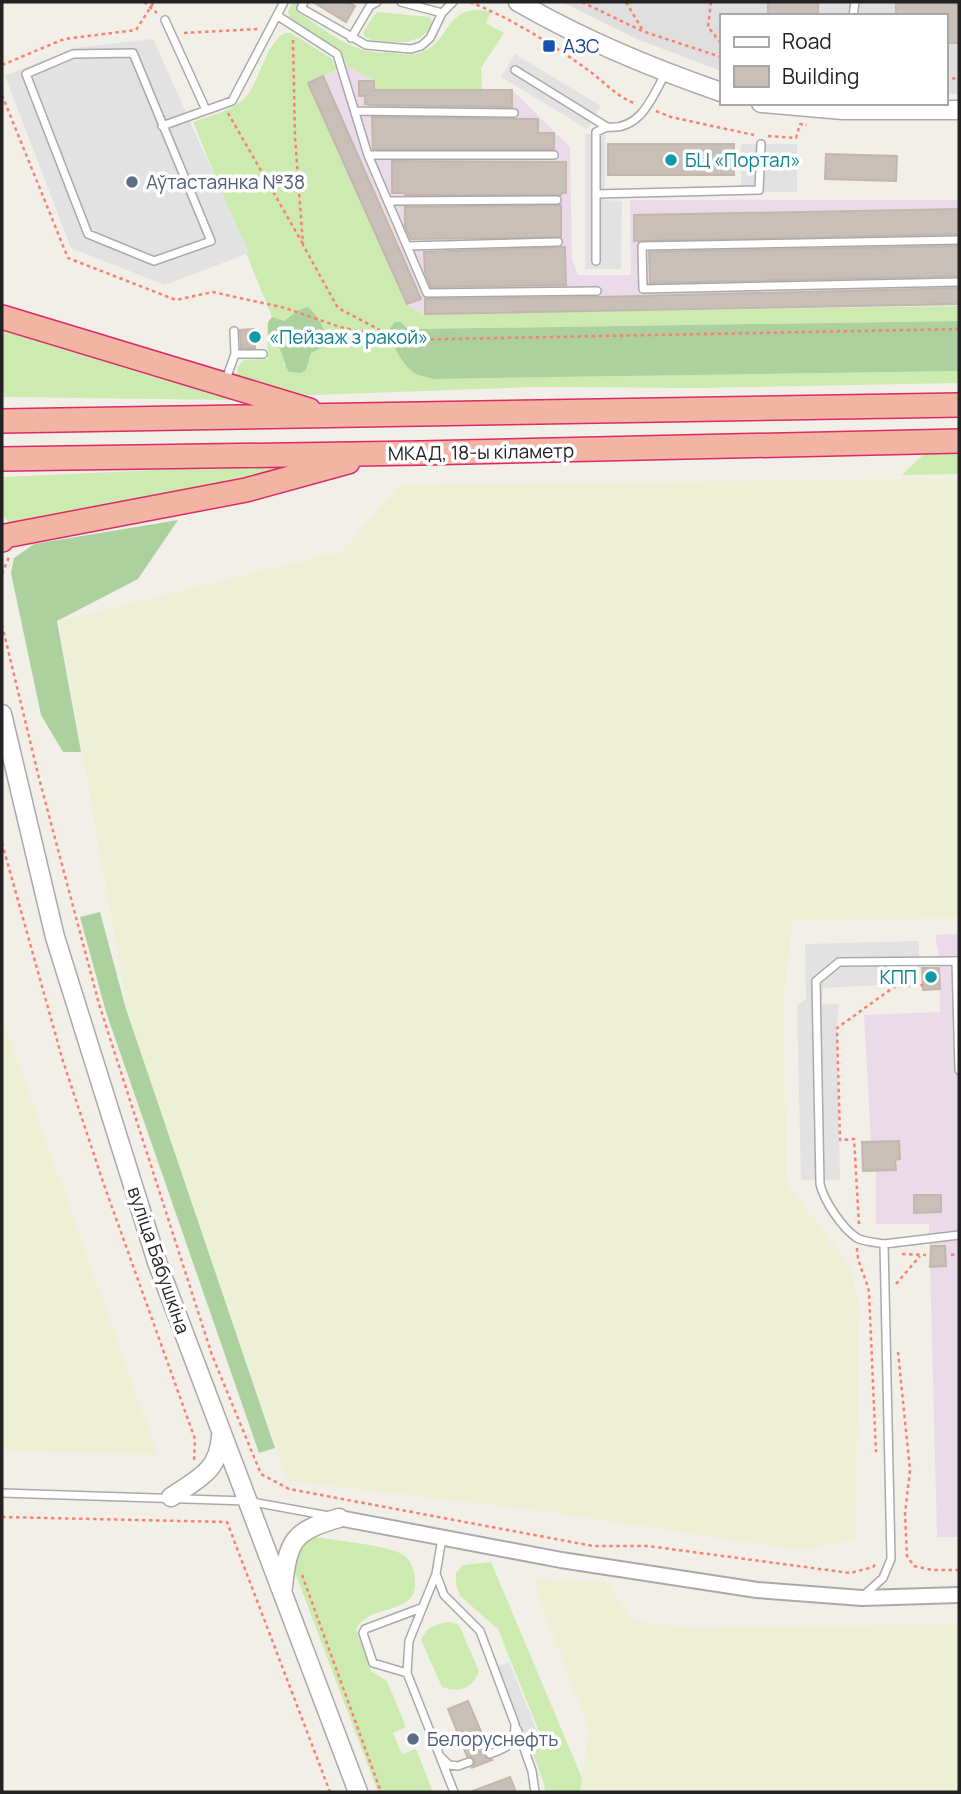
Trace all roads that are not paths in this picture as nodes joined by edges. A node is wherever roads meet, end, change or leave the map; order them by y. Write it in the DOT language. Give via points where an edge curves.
graph roads {
  1 [pos="284,2"];
  2 [pos="304,2"];
  3 [pos="377,2"];
  4 [pos="401,2"];
  5 [pos="453,2"];
  6 [pos="518,2"];
  7 [pos="442,13"];
  8 [pos="278,16"];
  9 [pos="165,20"];
  10 [pos="351,38"];
  11 [pos="515,70"];
  12 [pos="665,73"];
  13 [pos="720,92"];
  14 [pos="802,105"];
  15 [pos="843,107"];
  16 [pos="206,110"];
  17 [pos="959,110"];
  18 [pos="355,111"];
  19 [pos="514,113"];
  20 [pos="162,127"];
  21 [pos="607,127"];
  22 [pos="761,144"];
  23 [pos="368,155"];
  24 [pos="554,155"];
  25 [pos="596,194"];
  26 [pos="557,200"];
  27 [pos="388,201"];
  28 [pos="959,240"];
  29 [pos="558,242"];
  30 [pos="407,246"];
  31 [pos="596,261"];
  32 [pos="959,282"];
  33 [pos="597,291"];
  34 [pos="2,317"];
  35 [pos="234,331"];
  36 [pos="235,354"];
  37 [pos="263,354"];
  38 [pos="223,386"];
  39 [pos="959,405"];
  40 [pos="332,417"];
  41 [pos="2,421"];
  42 [pos="959,441"];
  43 [pos="420,453"];
  44 [pos="6,459"];
  45 [pos="4,541"];
  46 [pos="2,714"];
  47 [pos="958,961"];
  48 [pos="959,1070"];
  49 [pos="959,1235"];
  50 [pos="884,1244"];
  51 [pos="221,1432"];
  52 [pos="2,1493"];
  53 [pos="171,1497"];
  54 [pos="247,1501"];
  55 [pos="339,1518"];
  56 [pos="442,1538"];
  57 [pos="436,1574"];
  58 [pos="283,1591"];
  59 [pos="959,1595"];
  60 [pos="862,1598"];
  61 [pos="421,1608"];
  62 [pos="407,1673"];
  63 [pos="515,1724"];
  64 [pos="490,1754"];
  65 [pos="439,1755"];
  66 [pos="469,1762"];
  67 [pos="358,1792"];
  68 [pos="454,1792"];
  69 [pos="535,1792"];
  1 -- 8 [label="lane"];
  2 -- 10 [label="lane" via="301,8"];
  3 -- 10 [label="lane"];
  4 -- 7 [label="lane"];
  5 -- 7 [label="lane"];
  6 -- 12 [label="street"];
  7 -- 10 [label="lane" via="430,38 411,49 366,45"];
  8 -- 16 [label="lane" via="232,101"];
  8 -- 18 [label="lane" via="337,54"];
  9 -- 16 [label="lane"];
  11 -- 21 [label="lane"];
  12 -- 13 [label="street"];
  12 -- 21 [label="lane" via="647,108 633,122"];
  14 -- 15 [label="street"];
  15 -- 17 [label="street"];
  16 -- 20 [label="lane"];
  18 -- 19 [label="lane"];
  18 -- 23 [label="lane"];
  20 -- 20 [label="lane" via="133,53 73,54 26,74 88,234 154,261 211,241"];
  21 -- 25 [label="lane" via="596,132"];
  22 -- 25 [label="lane" via="759,190"];
  23 -- 24 [label="lane"];
  23 -- 27 [label="lane"];
  25 -- 31 [label="lane"];
  26 -- 27 [label="lane"];
  27 -- 30 [label="lane"];
  28 -- 32 [label="lane" via="642,246 643,289"];
  29 -- 30 [label="lane"];
  30 -- 33 [label="lane" via="427,293"];
  34 -- 38 [label="highway"];
  35 -- 36 [label="lane"];
  36 -- 37 [label="lane"];
  36 -- 38 [label="lane"];
  38 -- 40 [label="highway"];
  39 -- 40 [label="highway, МКАД, 18-ы кіламетр"];
  40 -- 41 [label="highway, МКАД, 18-ы кіламетр"];
  42 -- 43 [label="highway, МКАД, 18-ы кіламетр"];
  43 -- 44 [label="highway, МКАД, 18-ы кіламетр"];
  43 -- 45 [label="highway" via="345,463 246,490"];
  46 -- 51 [label="street, вуліца Бабушкіна" via="55,937 157,1262"];
  47 -- 48 [label="lane"];
  47 -- 50 [label="lane" via="839,962 816,981 823,1196 858,1239"];
  49 -- 50 [label="lane"];
  50 -- 60 [label="lane" via="891,1559 883,1578"];
  51 -- 53 [label="street" via="214,1466"];
  51 -- 54 [label="street, вуліца Бабушкіна"];
  52 -- 53 [label="lane"];
  53 -- 54 [label="lane"];
  54 -- 55 [label="lane"];
  54 -- 58 [label="street, вуліца Бабушкіна"];
  55 -- 56 [label="street"];
  55 -- 58 [label="street" via="309,1527 296,1538 285,1566"];
  56 -- 57 [label="lane"];
  56 -- 60 [label="street" via="757,1590"];
  57 -- 61 [label="lane"];
  57 -- 63 [label="lane" via="444,1595 480,1631"];
  58 -- 67 [label="street, вуліца Бабушкіна"];
  59 -- 60 [label="street"];
  61 -- 62 [label="lane" via="409,1641"];
  61 -- 62 [label="lane" via="363,1633 373,1664"];
  62 -- 65 [label="lane"];
  63 -- 64 [label="lane" via="509,1747"];
  63 -- 69 [label="lane"];
  65 -- 66 [label="lane" via="449,1765"];
  65 -- 68 [label="lane"];
}
